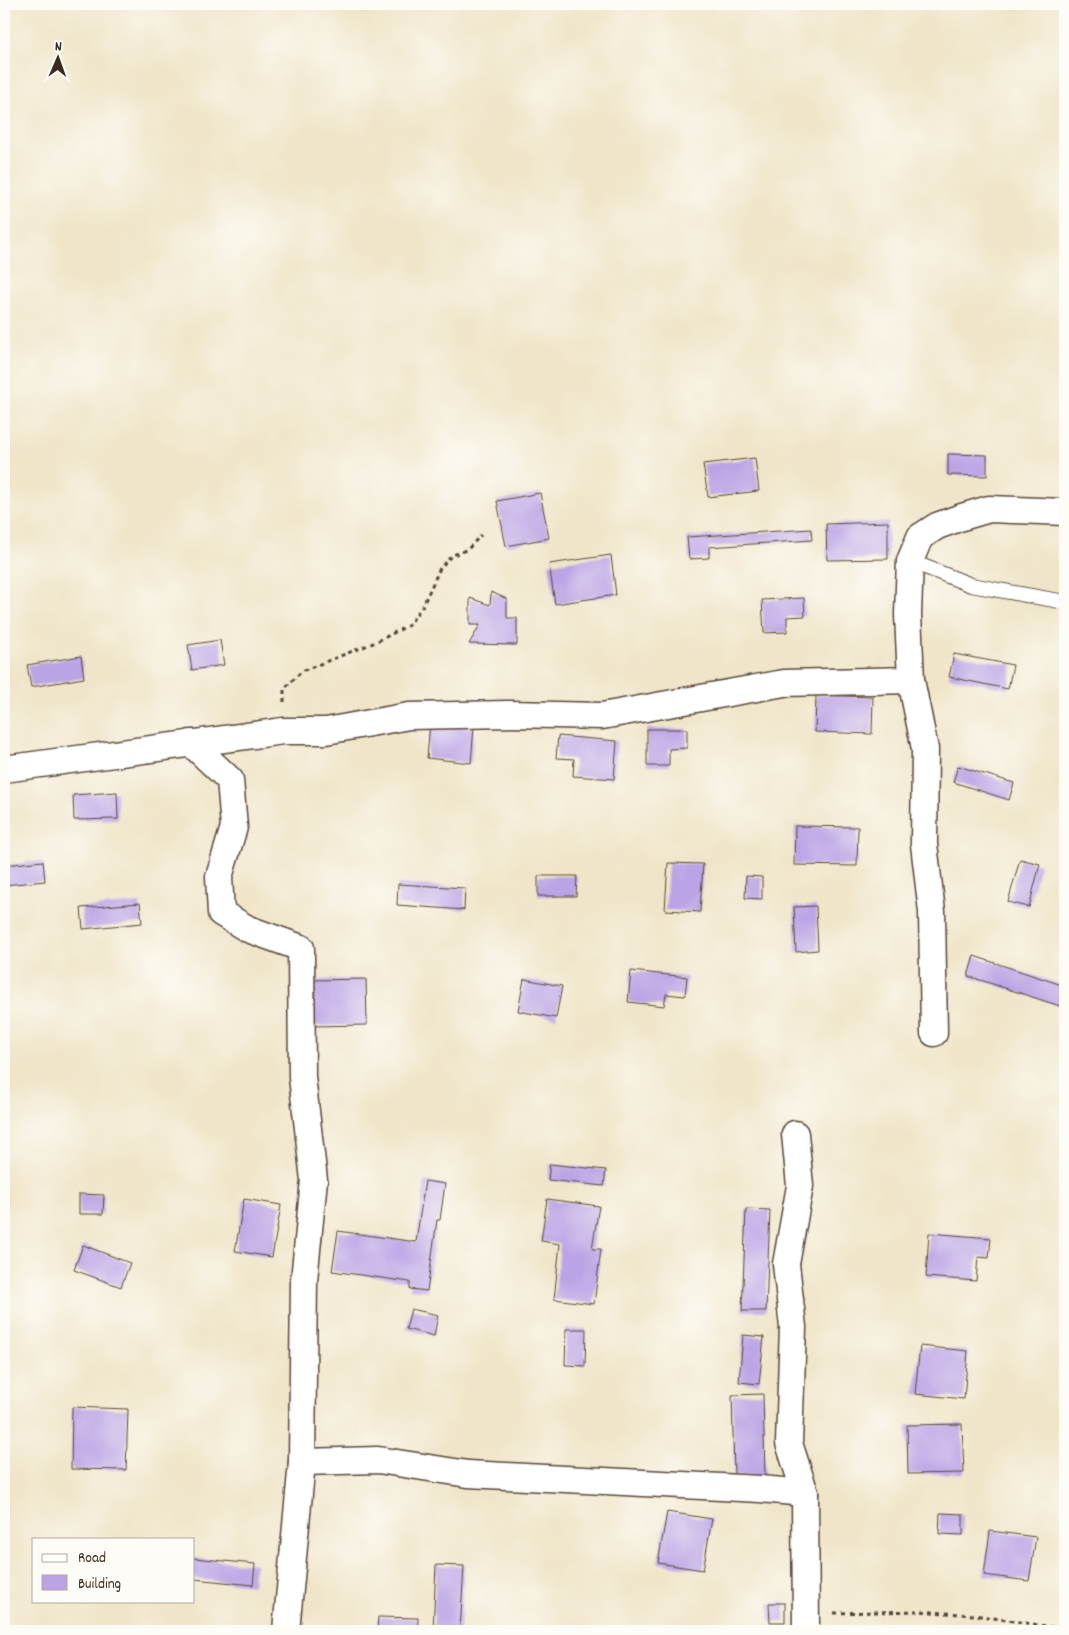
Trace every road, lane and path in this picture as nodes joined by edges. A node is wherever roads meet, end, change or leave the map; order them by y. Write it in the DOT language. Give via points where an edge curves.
graph roads {
  1 [pos="1065,512"];
  2 [pos="481,535"];
  3 [pos="910,561"];
  4 [pos="1065,602"];
  5 [pos="911,680"];
  6 [pos="284,704"];
  7 [pos="191,743"];
  8 [pos="4,769"];
  9 [pos="934,1033"];
  10 [pos="795,1134"];
  11 [pos="302,1462"];
  12 [pos="805,1493"];
  13 [pos="806,1623"];
  14 [pos="1065,1629"];
  15 [pos="286,1631"];
  1 -- 3 [label="street" via="989,510 962,517 920,536"];
  2 -- 6 [label="path" via="468,549 451,556 440,568 423,605 409,625 376,642 302,671 284,688"];
  3 -- 4 [label="lane" via="971,585"];
  3 -- 5 [label="street"];
  5 -- 7 [label="street" via="784,683 602,716 409,716 326,731 284,732"];
  5 -- 9 [label="street" via="925,750 924,844 932,912"];
  7 -- 8 [label="street"];
  7 -- 11 [label="street" via="230,780 234,827 219,877 221,913 248,928 301,948 302,1077 314,1180 304,1280"];
  10 -- 12 [label="street" via="800,1186 786,1264 793,1327 789,1443"];
  11 -- 12 [label="street" via="378,1460 468,1474"];
  11 -- 15 [label="street"];
  12 -- 13 [label="street"];
  13 -- 14 [label="path" via="918,1611 974,1615"];
}
